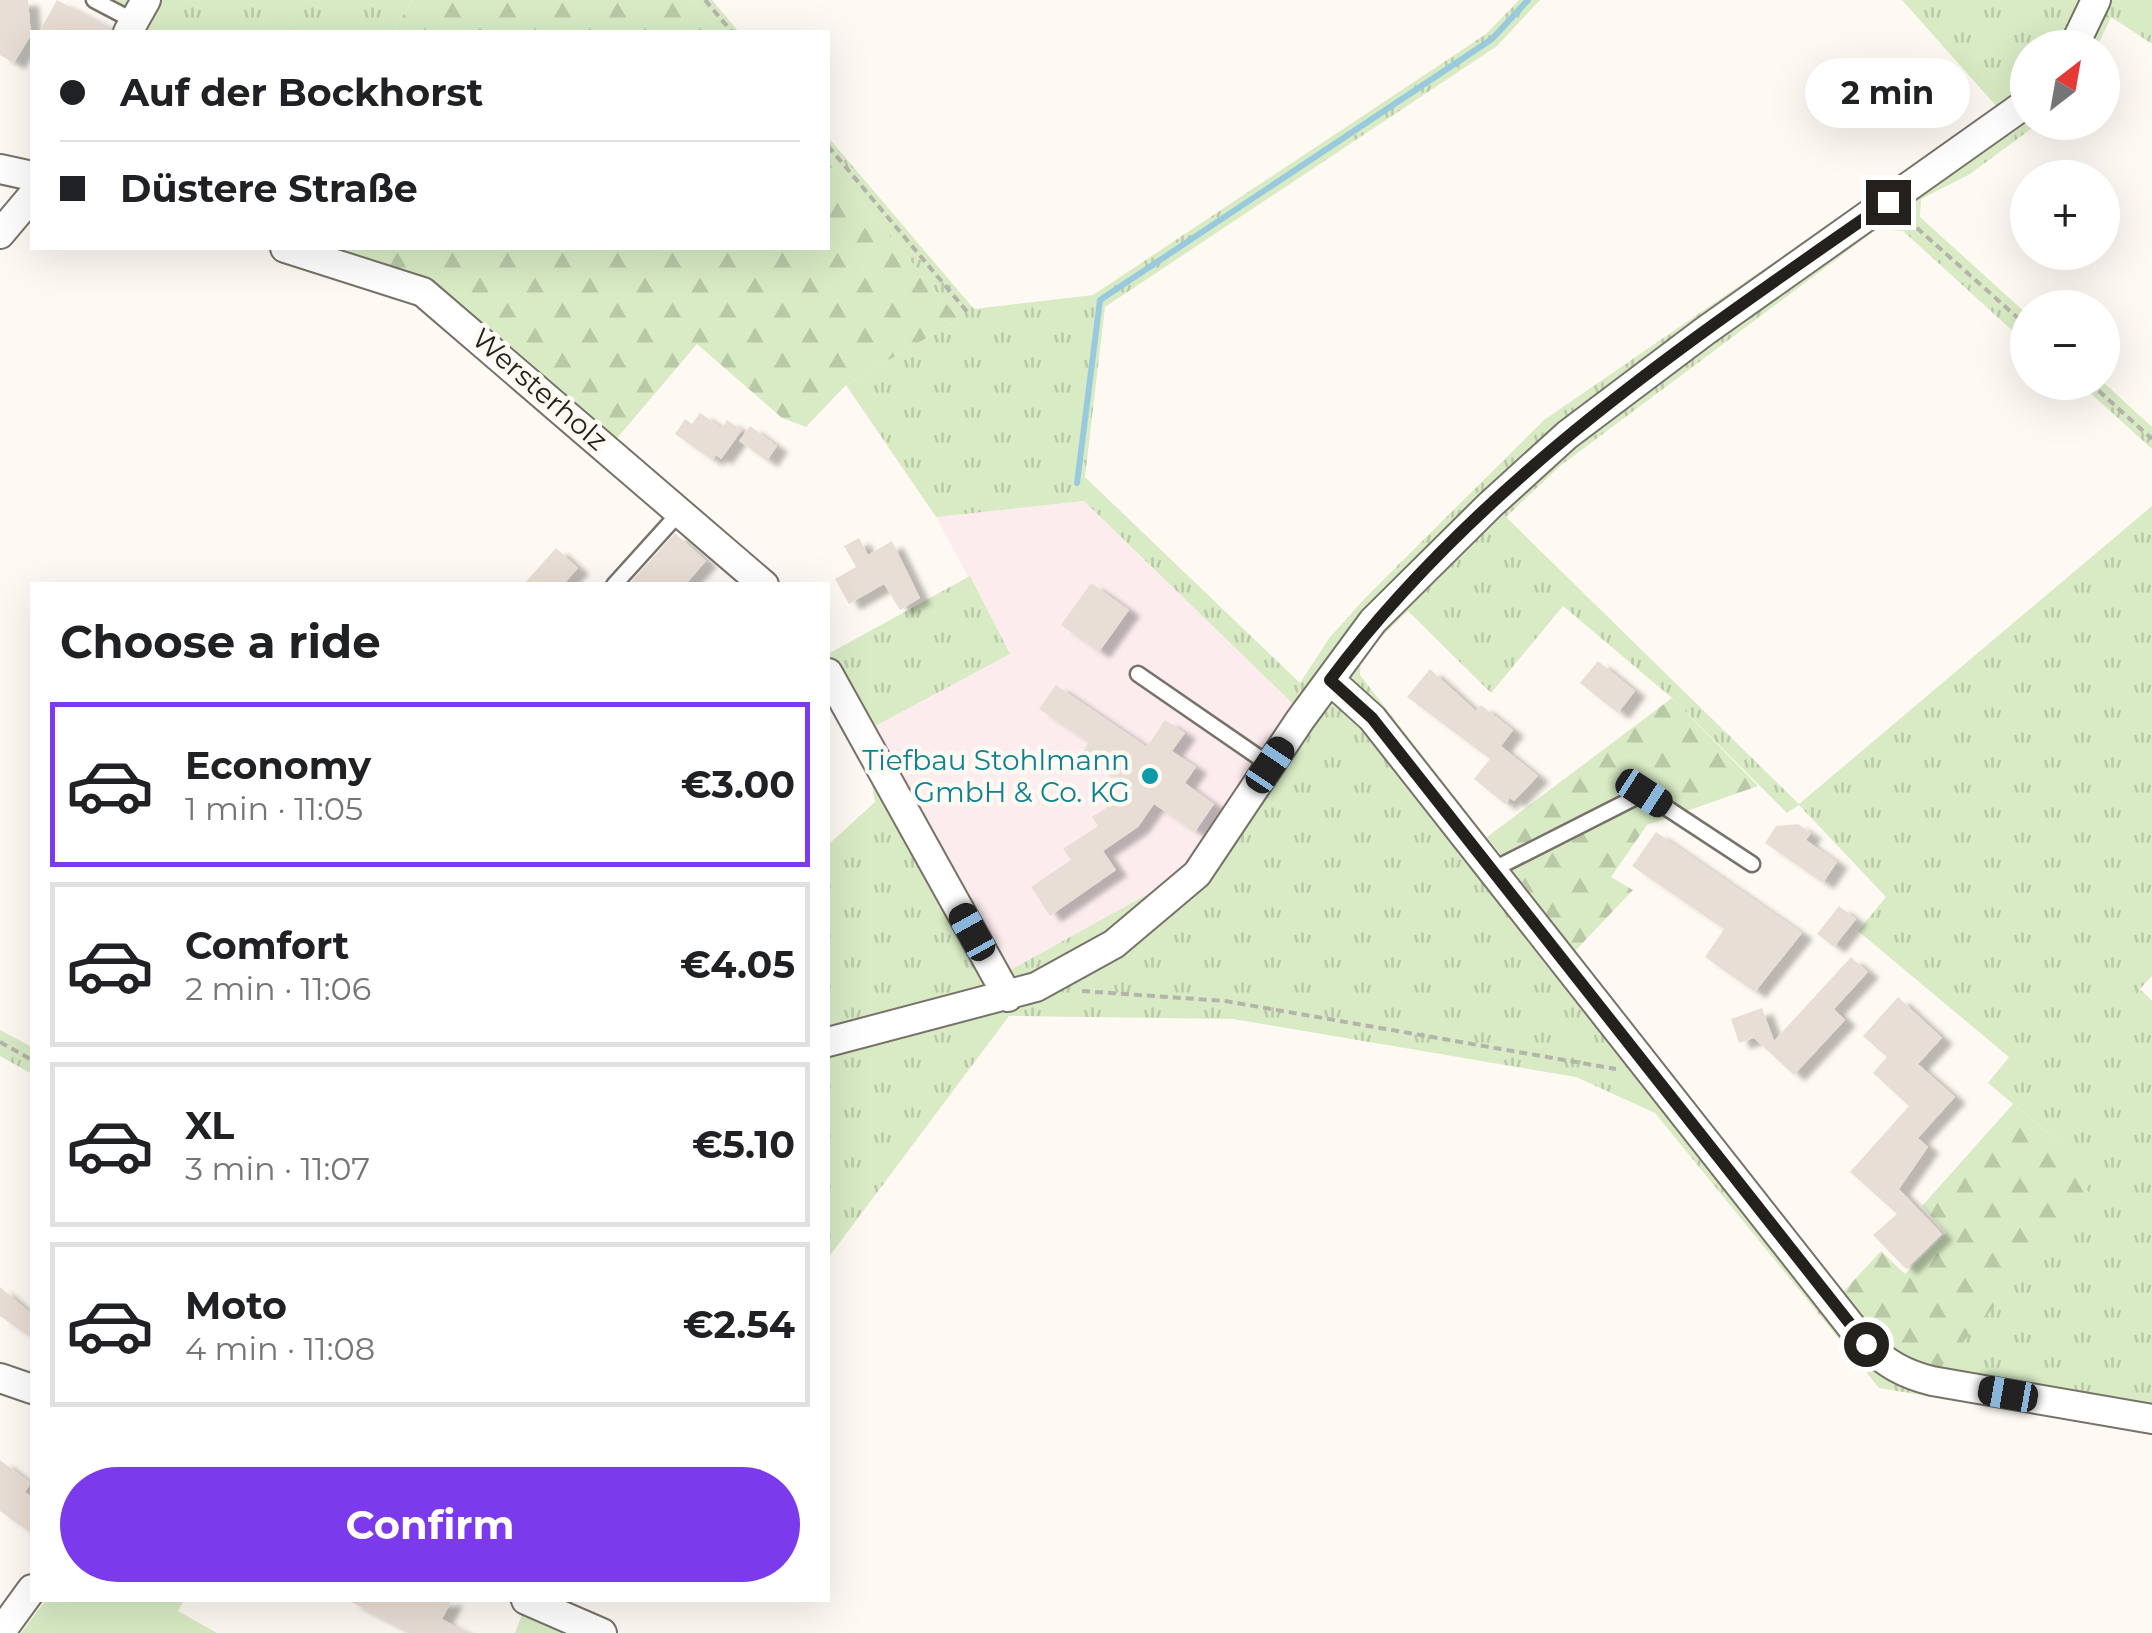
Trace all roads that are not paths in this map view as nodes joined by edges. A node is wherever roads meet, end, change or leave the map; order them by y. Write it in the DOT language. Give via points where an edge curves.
graph roads {
  1 [pos="94,0"];
  2 [pos="2096,0"];
  3 [pos="136,18"];
  4 [pos="2082,30"];
  5 [pos="2010,115"];
  6 [pos="0,169"];
  7 [pos="30,176"];
  8 [pos="30,198"];
  9 [pos="0,234"];
  10 [pos="291,250"];
  11 [pos="680,512"];
  12 [pos="617,582"];
  13 [pos="761,582"];
  14 [pos="1138,674"];
  15 [pos="830,677"];
  16 [pos="1330,680"];
  17 [pos="1270,765"];
  18 [pos="1752,864"];
  19 [pos="1492,870"];
  20 [pos="1008,997"];
  21 [pos="830,1042"];
  22 [pos="0,1378"];
  23 [pos="30,1388"];
  24 [pos="2152,1418"];
  25 [pos="30,1592"];
  26 [pos="531,1602"];
  27 [pos="0,1633"];
  28 [pos="602,1633"];
  1 -- 3 [label="lane"];
  2 -- 4 [label="street"];
  5 -- 16 [label="street" via="1567,435 1386,607"];
  6 -- 7 [label="street"];
  8 -- 9 [label="street"];
  10 -- 11 [label="street, Wersterholz" via="424,292"];
  11 -- 12 [label="lane"];
  11 -- 13 [label="street, Wersterholz"];
  14 -- 17 [label="lane"];
  15 -- 20 [label="street"];
  16 -- 17 [label="street"];
  16 -- 19 [label="street" via="1372,718"];
  17 -- 20 [label="street" via="1196,874 1114,944"];
  18 -- 19 [label="lane" via="1644,793"];
  19 -- 24 [label="street" via="1886,1364 1932,1381"];
  20 -- 21 [label="street"];
  22 -- 23 [label="street"];
  25 -- 27 [label="street"];
  26 -- 28 [label="street"];
}
